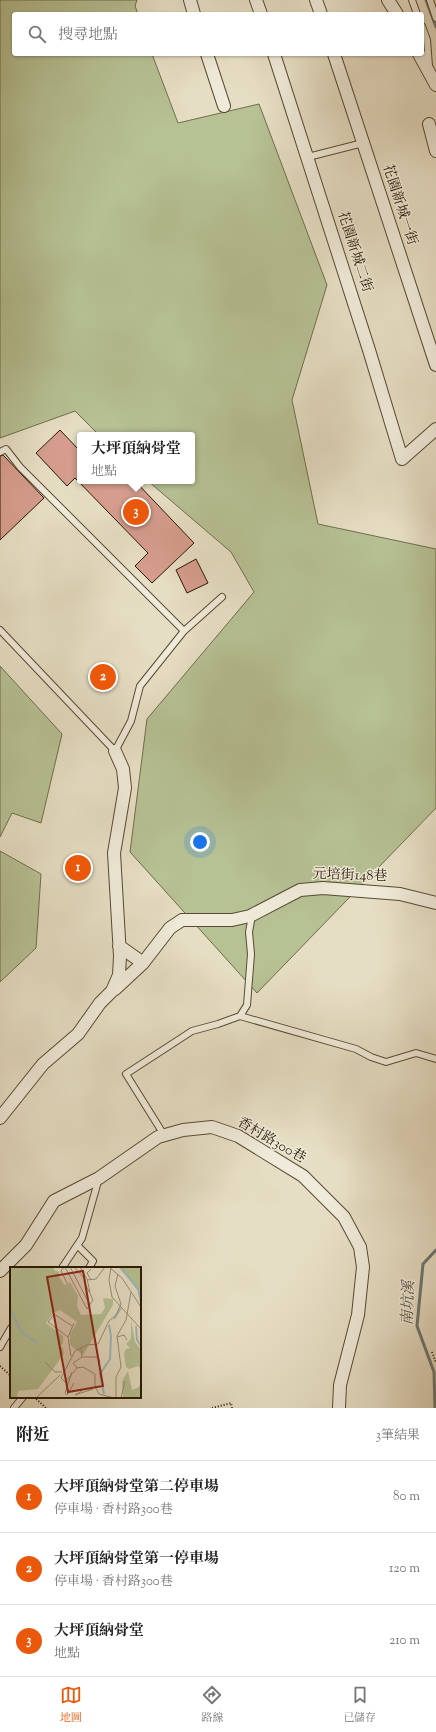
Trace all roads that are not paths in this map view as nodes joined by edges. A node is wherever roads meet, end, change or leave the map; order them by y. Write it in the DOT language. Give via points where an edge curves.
graph roads {
  1 [pos="190,0"];
  2 [pos="256,0"];
  3 [pos="316,0"];
  4 [pos="388,0"];
  5 [pos="412,0"];
  6 [pos="430,0"];
  7 [pos="193,12"];
  8 [pos="259,12"];
  9 [pos="320,12"];
  10 [pos="396,12"];
  11 [pos="417,12"];
  12 [pos="436,18"];
  13 [pos="424,32"];
  14 [pos="209,56"];
  15 [pos="275,56"];
  16 [pos="335,56"];
  17 [pos="421,56"];
  18 [pos="429,74"];
  19 [pos="436,85"];
  20 [pos="224,106"];
  21 [pos="429,124"];
  22 [pos="363,143"];
  23 [pos="436,151"];
  24 [pos="308,158"];
  25 [pos="436,365"];
  26 [pos="436,429"];
  27 [pos="0,452"];
  28 [pos="222,596"];
  29 [pos="0,630"];
  30 [pos="184,631"];
  31 [pos="115,751"];
  32 [pos="436,903"];
  33 [pos="250,916"];
  34 [pos="119,946"];
  35 [pos="143,963"];
  36 [pos="112,991"];
  37 [pos="240,1016"];
  38 [pos="436,1059"];
  39 [pos="0,1118"];
  40 [pos="164,1135"];
  41 [pos="99,1178"];
  42 [pos="78,1246"];
  43 [pos="63,1267"];
  44 [pos="90,1267"];
  45 [pos="0,1271"];
  46 [pos="10,1330"];
  47 [pos="0,1347"];
  48 [pos="22,1398"];
  49 [pos="14,1408"];
  50 [pos="339,1408"];
  1 -- 7 [label="street"];
  2 -- 8 [label="street"];
  3 -- 9 [label="street"];
  4 -- 10 [label="street"];
  5 -- 11 [label="lane"];
  6 -- 12 [label="lane"];
  13 -- 18 [label="lane"];
  14 -- 20 [label="street"];
  15 -- 24 [label="street, 花園新城二街"];
  16 -- 22 [label="street, 花園新城一街"];
  17 -- 18 [label="street"];
  18 -- 19 [label="street"];
  21 -- 23 [label="street"];
  22 -- 24 [label="lane"];
  22 -- 25 [label="street, 花園新城一街"];
  24 -- 26 [label="street, 花園新城二街" via="402,459"];
  27 -- 30 [label="lane" via="6,449 20,467"];
  28 -- 30 [label="lane"];
  29 -- 31 [label="lane"];
  30 -- 31 [label="lane" via="140,686 131,721"];
  31 -- 34 [label="street" via="123,769 125,788 114,853"];
  32 -- 33 [label="street, 元培街148巷" via="400,894 323,888 300,890"];
  33 -- 35 [label="street, 元培街148巷" via="232,920 182,920 170,928"];
  33 -- 37 [label="lane" via="251,954 247,1005"];
  34 -- 35 [label="street"];
  34 -- 36 [label="street" via="119,975"];
  35 -- 36 [label="street, 元培街148巷"];
  36 -- 39 [label="street" via="78,1034 43,1064"];
  37 -- 38 [label="lane" via="356,1049 386,1062 416,1053"];
  37 -- 40 [label="lane" via="192,1031 126,1074"];
  40 -- 41 [label="street, 香村路300巷"];
  40 -- 50 [label="street, 香村路300巷" via="183,1130 212,1128 238,1136 302,1176 344,1217 360,1247 363,1266 358,1315 340,1385"];
  41 -- 42 [label="lane"];
  41 -- 45 [label="street, 香村路300巷" via="54,1200 26,1245"];
  42 -- 43 [label="lane"];
  42 -- 44 [label="lane" via="93,1261"];
  46 -- 47 [label="lane"];
  48 -- 49 [label="lane"];
}
